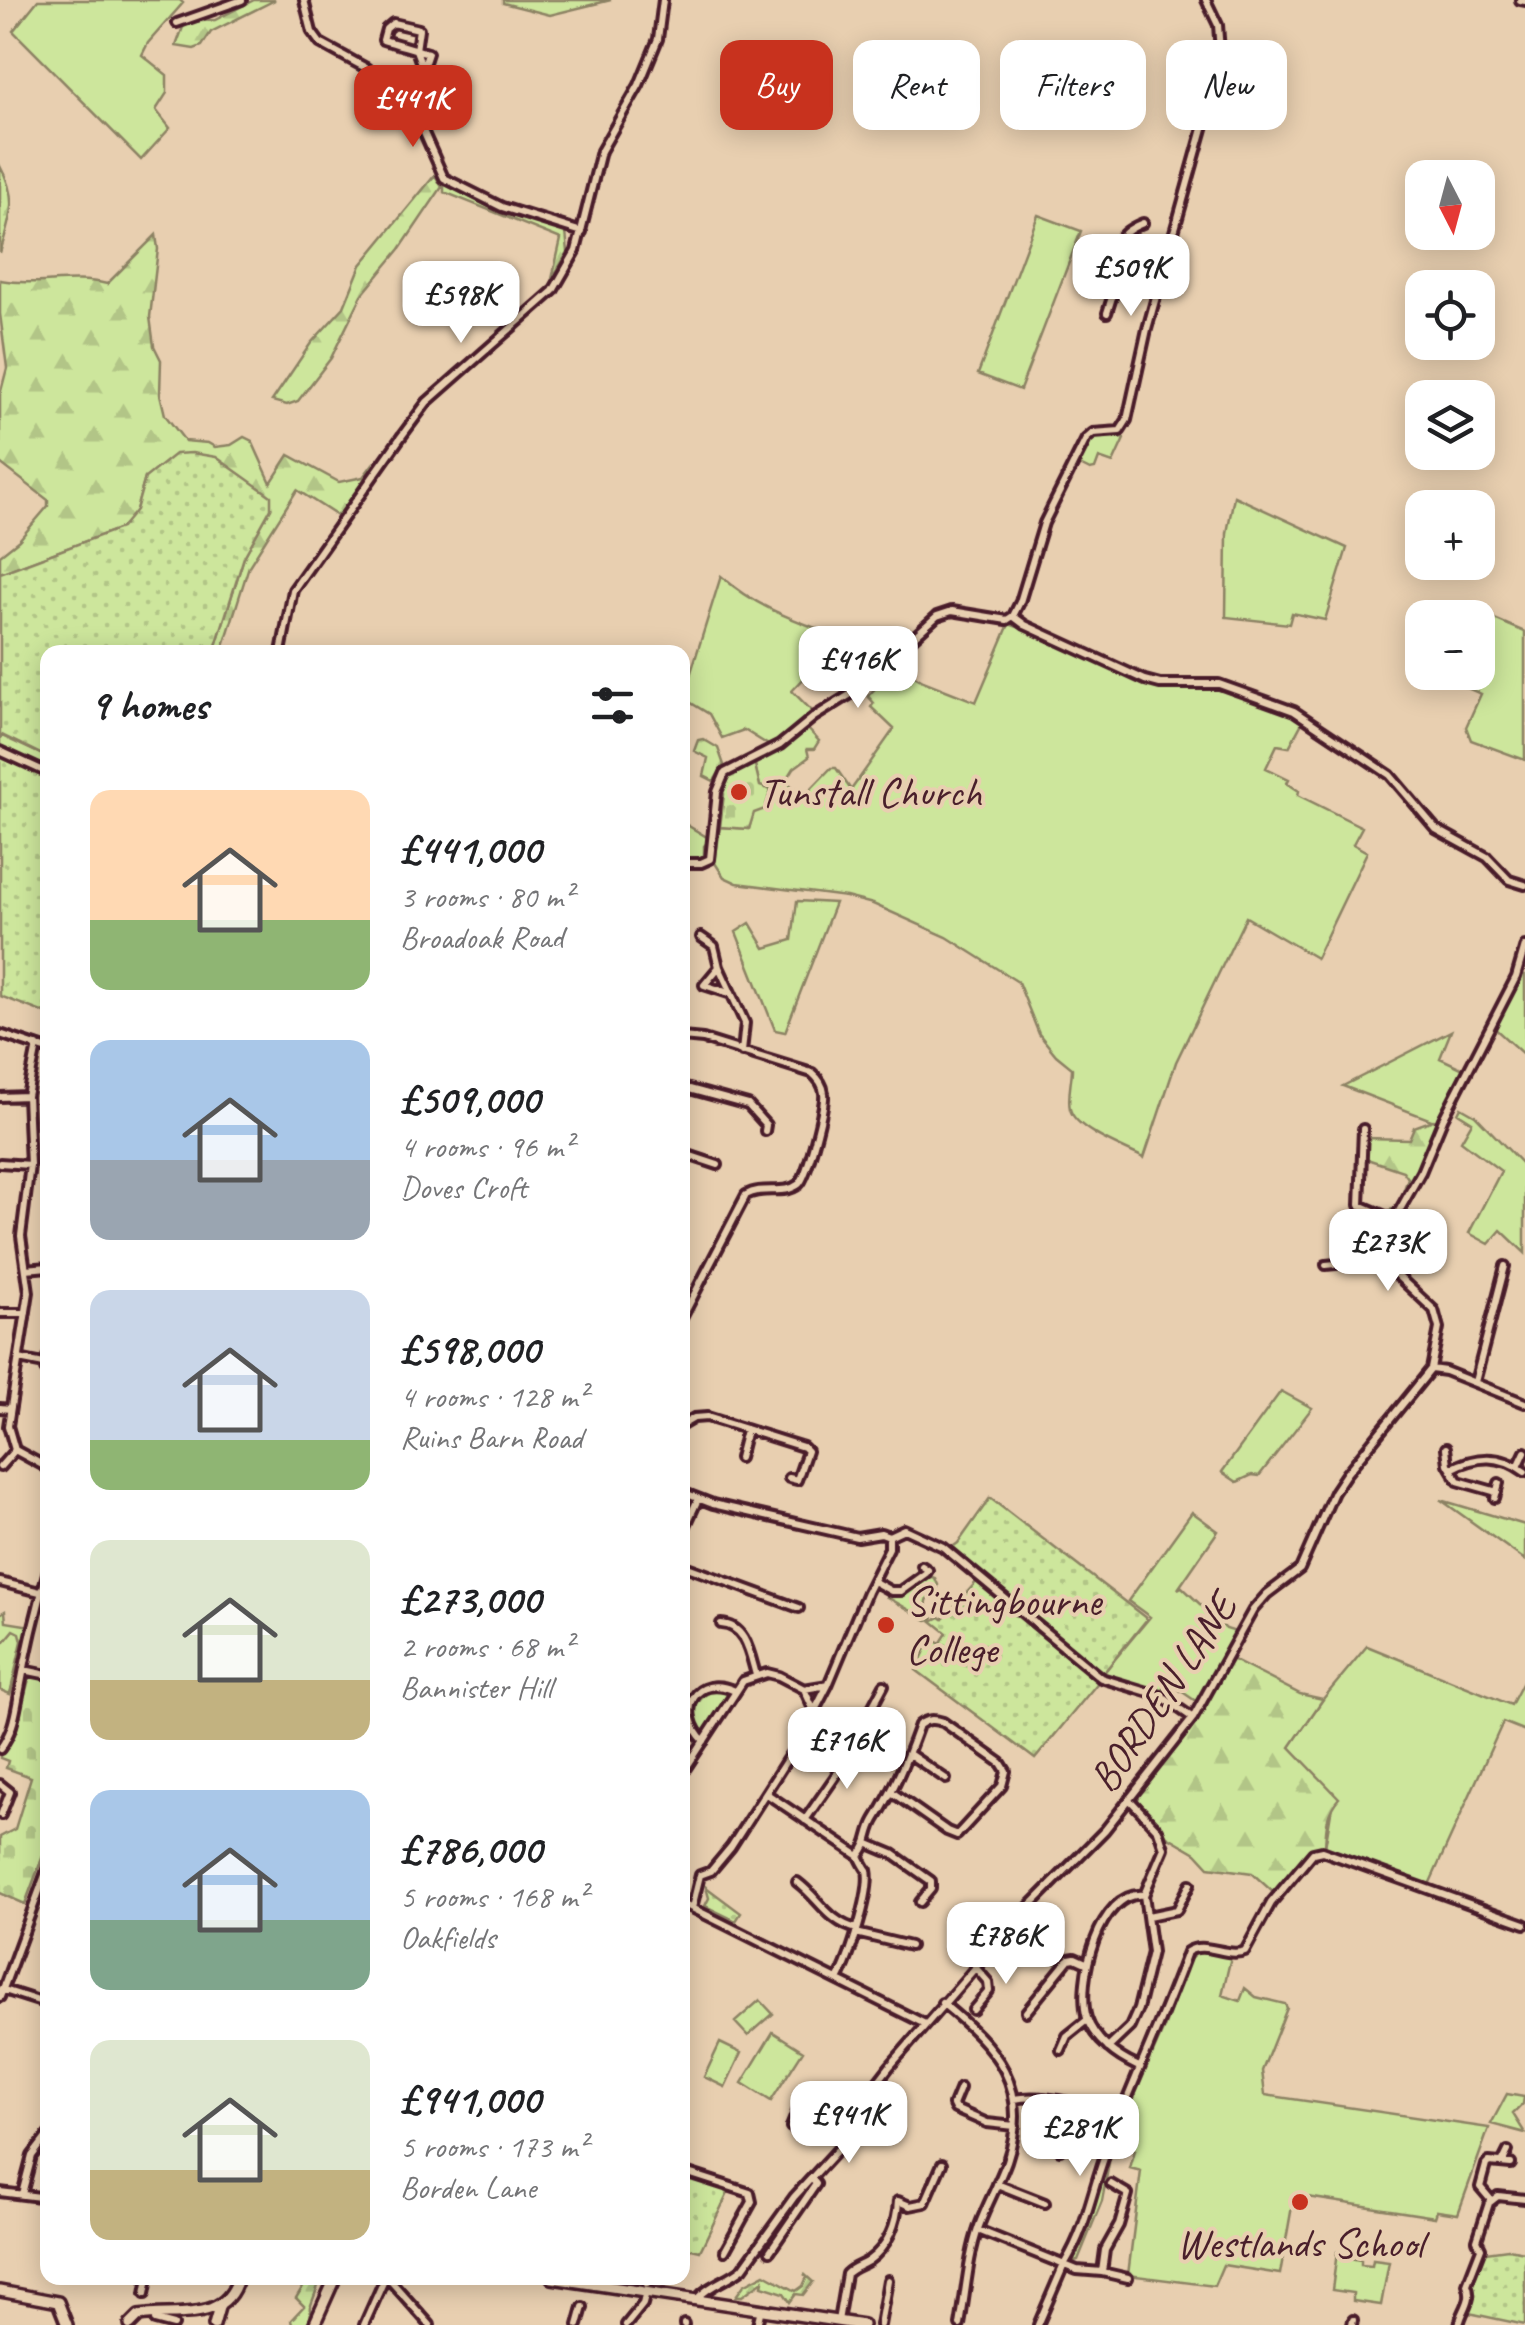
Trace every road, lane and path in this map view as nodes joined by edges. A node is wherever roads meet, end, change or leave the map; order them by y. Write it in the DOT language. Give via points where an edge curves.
graph roads {
  1 [pos="242,0"];
  2 [pos="304,0"];
  3 [pos="663,0"];
  4 [pos="1206,0"];
  5 [pos="177,23"];
  6 [pos="416,50"];
  7 [pos="423,69"];
  8 [pos="402,99"];
  9 [pos="1143,223"];
  10 [pos="582,232"];
  11 [pos="1123,280"];
  12 [pos="1158,290"];
  13 [pos="1107,313"];
  14 [pos="1013,616"];
  15 [pos="282,645"];
  16 [pos="0,751"];
  17 [pos="40,770"];
  18 [pos="690,863"];
  19 [pos="1525,886"];
  20 [pos="701,937"];
  21 [pos="1525,946"];
  22 [pos="718,967"];
  23 [pos="730,993"];
  24 [pos="0,1034"];
  25 [pos="690,1038"];
  26 [pos="37,1046"];
  27 [pos="40,1047"];
  28 [pos="742,1052"];
  29 [pos="690,1090"];
  30 [pos="0,1096"];
  31 [pos="27,1096"];
  32 [pos="1363,1129"];
  33 [pos="765,1131"];
  34 [pos="690,1158"];
  35 [pos="0,1163"];
  36 [pos="30,1164"];
  37 [pos="718,1165"];
  38 [pos="1392,1219"];
  39 [pos="1383,1259"];
  40 [pos="1326,1265"];
  41 [pos="1505,1266"];
  42 [pos="40,1268"];
  43 [pos="26,1269"];
  44 [pos="690,1303"];
  45 [pos="0,1313"];
  46 [pos="26,1313"];
  47 [pos="18,1360"];
  48 [pos="40,1363"];
  49 [pos="1431,1369"];
  50 [pos="1475,1382"];
  51 [pos="1525,1403"];
  52 [pos="0,1408"];
  53 [pos="10,1409"];
  54 [pos="690,1422"];
  55 [pos="746,1430"];
  56 [pos="15,1450"];
  57 [pos="1449,1452"];
  58 [pos="1525,1452"];
  59 [pos="739,1458"];
  60 [pos="40,1464"];
  61 [pos="0,1467"];
  62 [pos="1452,1469"];
  63 [pos="1522,1470"];
  64 [pos="790,1478"];
  65 [pos="1499,1483"];
  66 [pos="690,1496"];
  67 [pos="698,1499"];
  68 [pos="690,1516"];
  69 [pos="889,1536"];
  70 [pos="922,1566"];
  71 [pos="690,1568"];
  72 [pos="872,1581"];
  73 [pos="0,1582"];
  74 [pos="40,1592"];
  75 [pos="799,1608"];
  76 [pos="40,1611"];
  77 [pos="721,1624"];
  78 [pos="24,1670"];
  79 [pos="40,1674"];
  80 [pos="756,1675"];
  81 [pos="828,1685"];
  82 [pos="884,1685"];
  83 [pos="804,1689"];
  84 [pos="735,1691"];
  85 [pos="690,1710"];
  86 [pos="814,1712"];
  87 [pos="1192,1718"];
  88 [pos="690,1722"];
  89 [pos="704,1741"];
  90 [pos="0,1749"];
  91 [pos="908,1754"];
  92 [pos="690,1759"];
  93 [pos="946,1779"];
  94 [pos="0,1784"];
  95 [pos="893,1793"];
  96 [pos="767,1794"];
  97 [pos="1130,1799"];
  98 [pos="1,1814"];
  99 [pos="805,1820"];
  100 [pos="869,1844"];
  101 [pos="859,1856"];
  102 [pos="797,1882"];
  103 [pos="1190,1884"];
  104 [pos="40,1888"];
  105 [pos="1144,1895"];
  106 [pos="920,1902"];
  107 [pos="692,1908"];
  108 [pos="1148,1916"];
  109 [pos="1525,1924"];
  110 [pos="857,1931"];
  111 [pos="905,1945"];
  112 [pos="1086,1963"];
  113 [pos="975,1967"];
  114 [pos="838,1980"];
  115 [pos="1,1992"];
  116 [pos="40,2002"];
  117 [pos="942,2002"];
  118 [pos="972,2010"];
  119 [pos="1026,2012"];
  120 [pos="1088,2020"];
  121 [pos="924,2024"];
  122 [pos="1108,2048"];
  123 [pos="1061,2050"];
  124 [pos="1138,2066"];
  125 [pos="888,2072"];
  126 [pos="875,2085"];
  127 [pos="960,2088"];
  128 [pos="1014,2099"];
  129 [pos="1071,2105"];
  130 [pos="1119,2120"];
  131 [pos="1015,2126"];
  132 [pos="791,2127"];
  133 [pos="850,2129"];
  134 [pos="40,2145"];
  135 [pos="1060,2150"];
  136 [pos="1508,2150"];
  137 [pos="942,2164"];
  138 [pos="690,2173"];
  139 [pos="812,2178"];
  140 [pos="998,2184"];
  141 [pos="1111,2184"];
  142 [pos="0,2192"];
  143 [pos="22,2194"];
  144 [pos="40,2197"];
  145 [pos="1525,2199"];
  146 [pos="1491,2200"];
  147 [pos="1045,2203"];
  148 [pos="978,2230"];
  149 [pos="725,2250"];
  150 [pos="770,2250"];
  151 [pos="1064,2265"];
  152 [pos="1102,2272"];
  153 [pos="1128,2278"];
  154 [pos="888,2280"];
  155 [pos="147,2285"];
  156 [pos="236,2285"];
  157 [pos="333,2285"];
  158 [pos="384,2285"];
  159 [pos="393,2285"];
  160 [pos="645,2286"];
  161 [pos="0,2292"];
  162 [pos="145,2294"];
  163 [pos="704,2299"];
  164 [pos="223,2301"];
  165 [pos="584,2307"];
  166 [pos="761,2309"];
  167 [pos="194,2314"];
  168 [pos="154,2320"];
  169 [pos="838,2321"];
  170 [pos="64,2322"];
  171 [pos="130,2325"];
  172 [pos="174,2325"];
  173 [pos="214,2325"];
  174 [pos="314,2325"];
  175 [pos="364,2325"];
  176 [pos="430,2325"];
  177 [pos="578,2325"];
  178 [pos="626,2325"];
  179 [pos="757,2325"];
  180 [pos="863,2325"];
  181 [pos="880,2325"];
  182 [pos="960,2325"];
  183 [pos="1038,2325"];
  184 [pos="1459,2325"];
  1 -- 5 [label="street"];
  2 -- 8 [label="street" via="315,37"];
  3 -- 10 [label="street" via="658,39 640,85 601,151"];
  4 -- 12 [label="street" via="1218,26 1221,64"];
  6 -- 6 [label="street" via="383,40 386,28 393,23 419,29"];
  6 -- 7 [label="street"];
  6 -- 7 [label="street" via="428,53"];
  7 -- 8 [label="street"];
  8 -- 10 [label="street" via="425,131 444,178 502,207"];
  9 -- 11 [label="street" via="1117,243"];
  10 -- 15 [label="street" via="554,292 427,402 334,529 293,590"];
  11 -- 12 [label="street"];
  11 -- 13 [label="street"];
  12 -- 14 [label="street" via="1128,420 1120,430 1092,432 1086,439 1050,509"];
  14 -- 18 [label="street" via="937,616 851,694 780,745 725,773 710,859"];
  14 -- 19 [label="street" via="1145,680 1219,684 1294,711 1390,775 1436,829"];
  16 -- 17 [label="street"];
  20 -- 22 [label="street" via="714,946"];
  21 -- 38 [label="street" via="1516,977"];
  22 -- 23 [label="street"];
  22 -- 23 [label="street" via="704,985"];
  23 -- 28 [label="street" via="745,1023"];
  24 -- 26 [label="street"];
  25 -- 28 [label="street"];
  26 -- 27 [label="street"];
  26 -- 31 [label="street"];
  28 -- 44 [label="street" via="816,1076 824,1106 804,1178 789,1190 746,1195"];
  29 -- 33 [label="street" via="748,1105"];
  30 -- 31 [label="street"];
  31 -- 36 [label="street"];
  32 -- 38 [label="street" via="1360,1205"];
  34 -- 37 [label="street"];
  35 -- 36 [label="street"];
  36 -- 43 [label="street" via="21,1236"];
  38 -- 39 [label="street"];
  39 -- 40 [label="street"];
  39 -- 49 [label="street" via="1437,1315"];
  41 -- 50 [label="street"];
  42 -- 43 [label="street"];
  43 -- 46 [label="street"];
  45 -- 46 [label="street"];
  46 -- 47 [label="street"];
  47 -- 48 [label="street"];
  47 -- 53 [label="street"];
  49 -- 50 [label="street"];
  49 -- 87 [label="street, BORDEN LANE" via="1346,1474 1300,1568 1253,1610"];
  50 -- 51 [label="street"];
  52 -- 53 [label="street"];
  53 -- 56 [label="street"];
  54 -- 55 [label="street" via="701,1416"];
  55 -- 59 [label="street"];
  55 -- 64 [label="street" via="806,1451 797,1480"];
  56 -- 60 [label="street"];
  56 -- 61 [label="street"];
  57 -- 62 [label="street"];
  58 -- 63 [label="street"];
  62 -- 63 [label="street" via="1487,1458"];
  62 -- 65 [label="street" via="1458,1481 1496,1495"];
  66 -- 67 [label="street"];
  67 -- 68 [label="street"];
  67 -- 69 [label="street" via="857,1537"];
  69 -- 72 [label="street" via="890,1548"];
  69 -- 87 [label="street" via="904,1530 940,1544 1097,1675 1161,1696"];
  70 -- 72 [label="street" via="926,1573 901,1592"];
  71 -- 75 [label="street"];
  72 -- 81 [label="street"];
  73 -- 74 [label="street"];
  76 -- 78 [label="street"];
  77 -- 80 [label="street" via="742,1636"];
  78 -- 79 [label="street"];
  78 -- 90 [label="street" via="17,1716"];
  80 -- 83 [label="street" via="779,1676"];
  80 -- 84 [label="street"];
  81 -- 83 [label="street"];
  81 -- 86 [label="street"];
  82 -- 99 [label="street"];
  83 -- 86 [label="street"];
  84 -- 85 [label="street" via="710,1686"];
  84 -- 89 [label="street"];
  86 -- 96 [label="street"];
  87 -- 97 [label="street, BORDEN LANE"];
  88 -- 89 [label="street"];
  89 -- 92 [label="street"];
  91 -- 93 [label="street"];
  91 -- 95 [label="street"];
  91 -- 95 [label="street" via="918,1725 934,1719 1001,1764 1006,1779 957,1835"];
  94 -- 98 [label="street" via="10,1792"];
  95 -- 100 [label="street" via="871,1828"];
  96 -- 99 [label="street"];
  96 -- 107 [label="street" via="724,1856 700,1875"];
  97 -- 105 [label="street" via="1158,1830 1164,1848"];
  97 -- 113 [label="street, BORDEN LANE"];
  99 -- 101 [label="street"];
  100 -- 101 [label="street"];
  100 -- 106 [label="street" via="930,1881"];
  101 -- 110 [label="street" via="867,1882"];
  102 -- 110 [label="street" via="827,1914"];
  103 -- 108 [label="street" via="1182,1906"];
  104 -- 115 [label="street"];
  105 -- 108 [label="street"];
  105 -- 112 [label="street" via="1123,1900 1100,1928"];
  107 -- 114 [label="street"];
  108 -- 122 [label="street" via="1152,1952 1138,2009"];
  109 -- 130 [label="street" via="1313,1853 1271,1903 1245,1951 1190,1949"];
  110 -- 111 [label="street"];
  110 -- 114 [label="street"];
  112 -- 119 [label="street" via="1069,1959"];
  112 -- 120 [label="street" via="1082,1992"];
  113 -- 117 [label="street, BORDEN LANE"];
  113 -- 118 [label="street" via="989,1991"];
  114 -- 121 [label="street"];
  115 -- 116 [label="street"];
  117 -- 121 [label="street, BORDEN LANE"];
  117 -- 128 [label="street" via="990,2045"];
  120 -- 122 [label="street"];
  120 -- 123 [label="street"];
  121 -- 126 [label="street, BORDEN LANE"];
  122 -- 124 [label="street"];
  125 -- 126 [label="street"];
  126 -- 133 [label="street, BORDEN LANE"];
  127 -- 131 [label="street" via="956,2109 986,2123"];
  128 -- 129 [label="street"];
  128 -- 131 [label="street"];
  129 -- 130 [label="street"];
  129 -- 135 [label="street"];
  130 -- 151 [label="street" via="1087,2220"];
  131 -- 140 [label="street"];
  132 -- 133 [label="street" via="806,2103"];
  133 -- 139 [label="street, BORDEN LANE"];
  134 -- 143 [label="street"];
  136 -- 146 [label="street" via="1506,2164 1489,2162 1480,2182"];
  137 -- 169 [label="street" via="925,2203 898,2201 889,2235 874,2256 846,2274"];
  138 -- 149 [label="street" via="752,2197"];
  139 -- 150 [label="street, BORDEN LANE" via="816,2184"];
  139 -- 163 [label="street, BORDEN LANE" via="743,2268"];
  140 -- 147 [label="street"];
  140 -- 148 [label="street"];
  141 -- 152 [label="street" via="1130,2190"];
  142 -- 143 [label="street"];
  143 -- 144 [label="street"];
  145 -- 146 [label="street"];
  146 -- 184 [label="street"];
  148 -- 151 [label="street"];
  148 -- 182 [label="street"];
  151 -- 152 [label="street"];
  151 -- 183 [label="street"];
  152 -- 153 [label="street"];
  154 -- 181 [label="street"];
  155 -- 162 [label="street"];
  156 -- 164 [label="main road"];
  157 -- 174 [label="main road"];
  158 -- 175 [label="street"];
  159 -- 176 [label="street"];
  160 -- 163 [label="main road"];
  160 -- 178 [label="street" via="643,2304"];
  161 -- 170 [label="main road" via="58,2302"];
  163 -- 166 [label="main road"];
  164 -- 167 [label="main road"];
  164 -- 173 [label="main road"];
  165 -- 177 [label="street"];
  166 -- 169 [label="main road"];
  166 -- 179 [label="street"];
  167 -- 171 [label="main road" via="146,2314"];
  167 -- 173 [label="main road"];
  168 -- 172 [label="street"];
  169 -- 180 [label="main road"];
}
